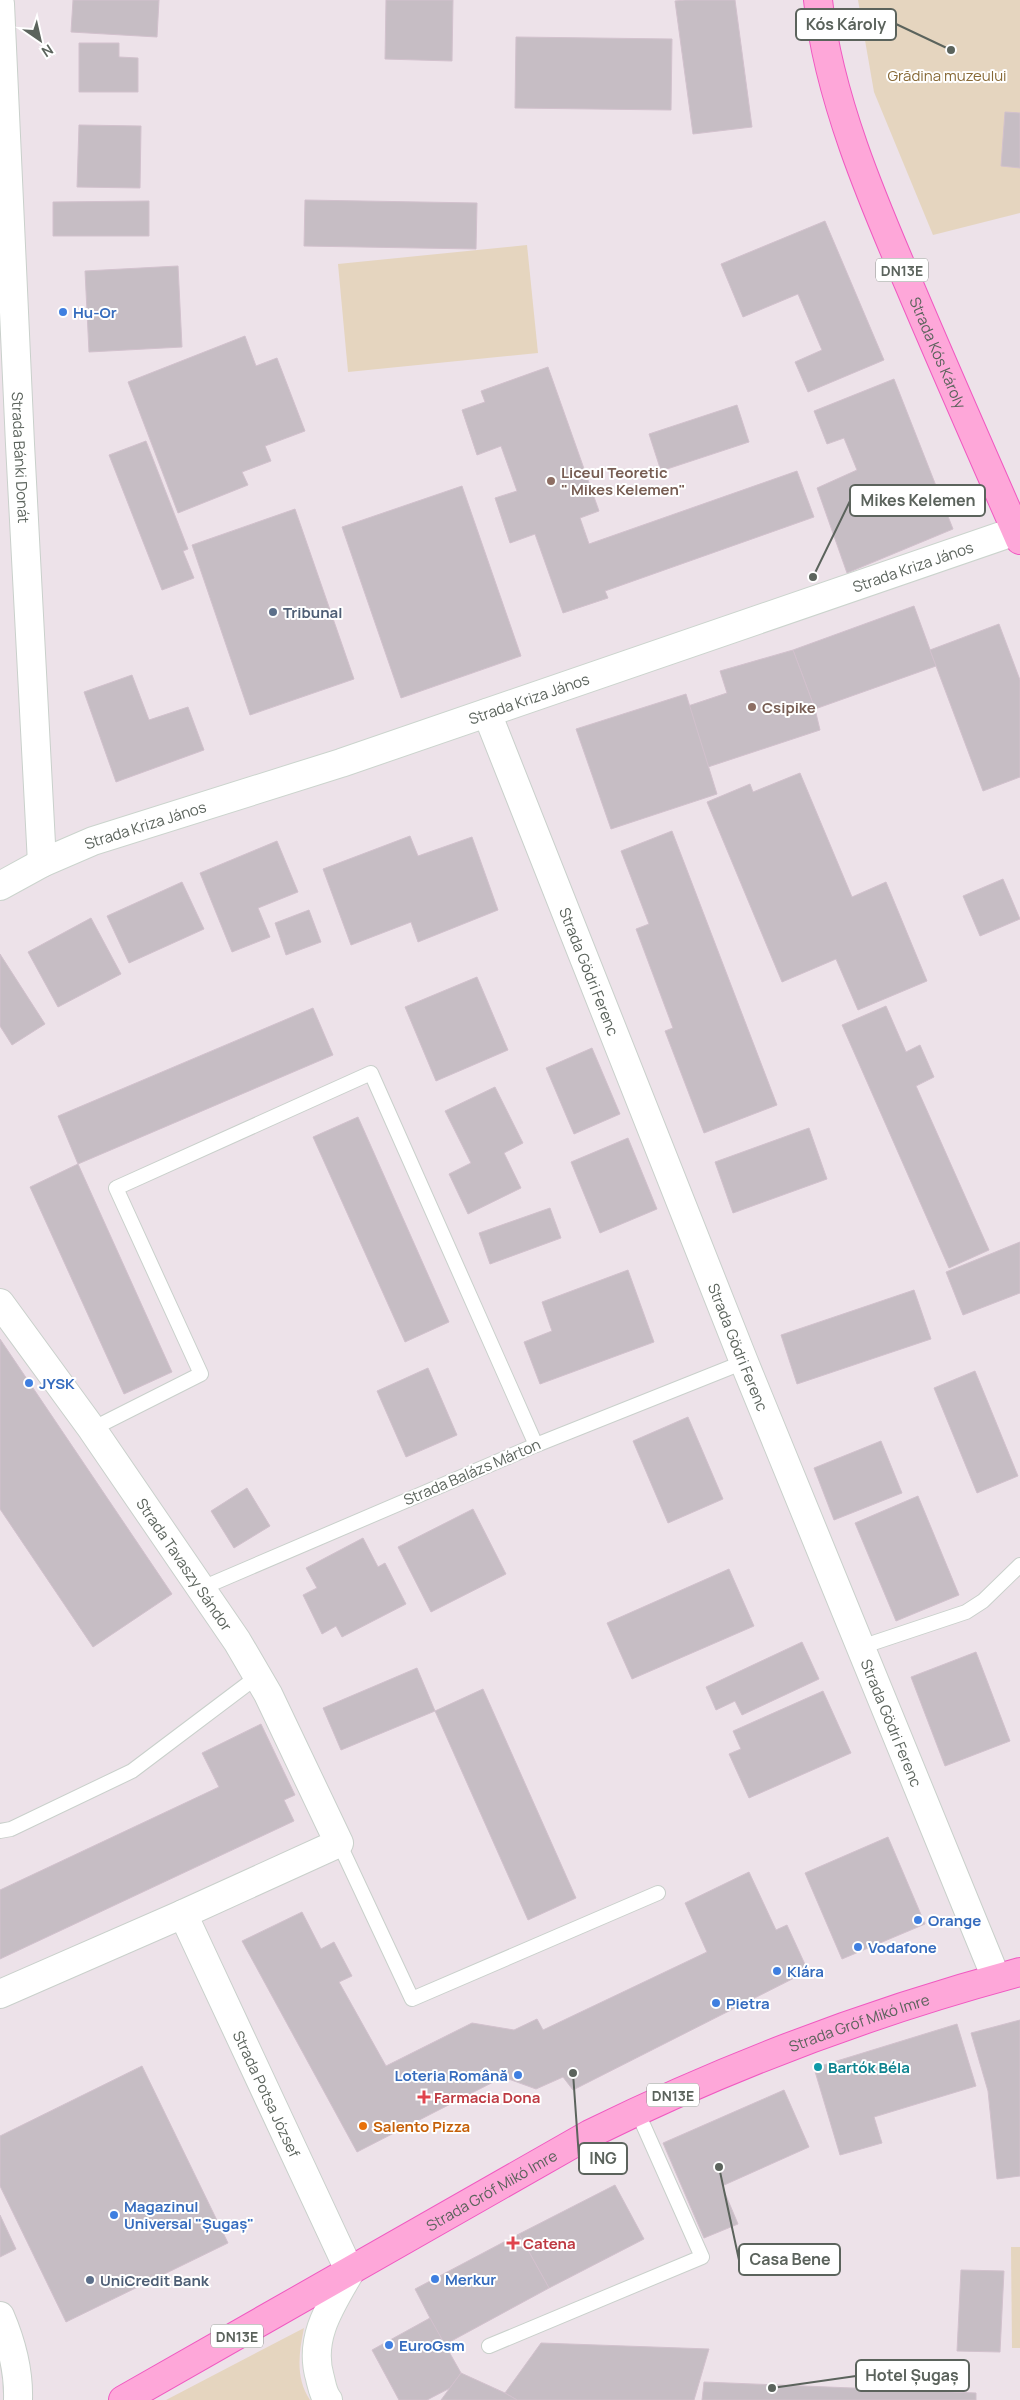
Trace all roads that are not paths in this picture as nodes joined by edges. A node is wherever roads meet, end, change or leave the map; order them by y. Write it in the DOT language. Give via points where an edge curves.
graph roads {
  1 [pos="818,0"];
  2 [pos="0,4"];
  3 [pos="4,172"];
  4 [pos="1018,535"];
  5 [pos="487,713"];
  6 [pos="42,862"];
  7 [pos="0,886"];
  8 [pos="0,1303"];
  9 [pos="744,1362"];
  10 [pos="92,1429"];
  11 [pos="536,1445"];
  12 [pos="1020,1565"];
  13 [pos="202,1588"];
  14 [pos="861,1647"];
  15 [pos="258,1676"];
  16 [pos="0,1831"];
  17 [pos="339,1843"];
  18 [pos="658,1893"];
  19 [pos="183,1914"];
  20 [pos="1008,1975"];
  21 [pos="0,1994"];
  22 [pos="637,2111"];
  23 [pos="350,2272"];
  24 [pos="0,2316"];
  25 [pos="489,2346"];
  26 [pos="18,2400"];
  27 [pos="123,2400"];
  28 [pos="328,2400"];
  1 -- 4 [label="main road, Strada Kós Károly / DN13E" via="839,97 862,172"];
  2 -- 3 [label="street, Strada Bánki Donát"];
  3 -- 6 [label="street, Strada Bánki Donát"];
  4 -- 5 [label="street, Strada Kriza János"];
  5 -- 6 [label="street, Strada Kriza János" via="94,841"];
  5 -- 9 [label="street, Strada Gödri Ferenc"];
  6 -- 7 [label="street"];
  8 -- 10 [label="street, Strada Tavaszy Sándor"];
  9 -- 11 [label="lane, Strada Balázs Márton"];
  9 -- 14 [label="street, Strada Gödri Ferenc"];
  10 -- 11 [label="lane" via="201,1374 116,1188 370,1073"];
  10 -- 13 [label="street, Strada Tavaszy Sándor"];
  11 -- 13 [label="lane, Strada Balázs Márton"];
  12 -- 14 [label="lane" via="983,1601 966,1612"];
  13 -- 15 [label="street, Strada Tavaszy Sándor"];
  14 -- 20 [label="street, Strada Gödri Ferenc"];
  15 -- 16 [label="lane" via="132,1771"];
  15 -- 17 [label="street, Strada Tavaszy Sándor"];
  17 -- 18 [label="lane" via="412,1999"];
  17 -- 19 [label="street"];
  19 -- 21 [label="street"];
  19 -- 23 [label="street, Strada Potsa József"];
  20 -- 22 [label="main road, Strada Gróf Mikó Imre / DN13E" via="823,2033 761,2056"];
  22 -- 23 [label="main road, Strada Gróf Mikó Imre / DN13E" via="556,2152"];
  22 -- 25 [label="lane" via="702,2257"];
  23 -- 27 [label="main road, Strada Gróf Mikó Imre / DN13E"];
  23 -- 28 [label="street" via="320,2328 315,2353"];
  24 -- 26 [label="street" via="14,2354 19,2380"];
}
